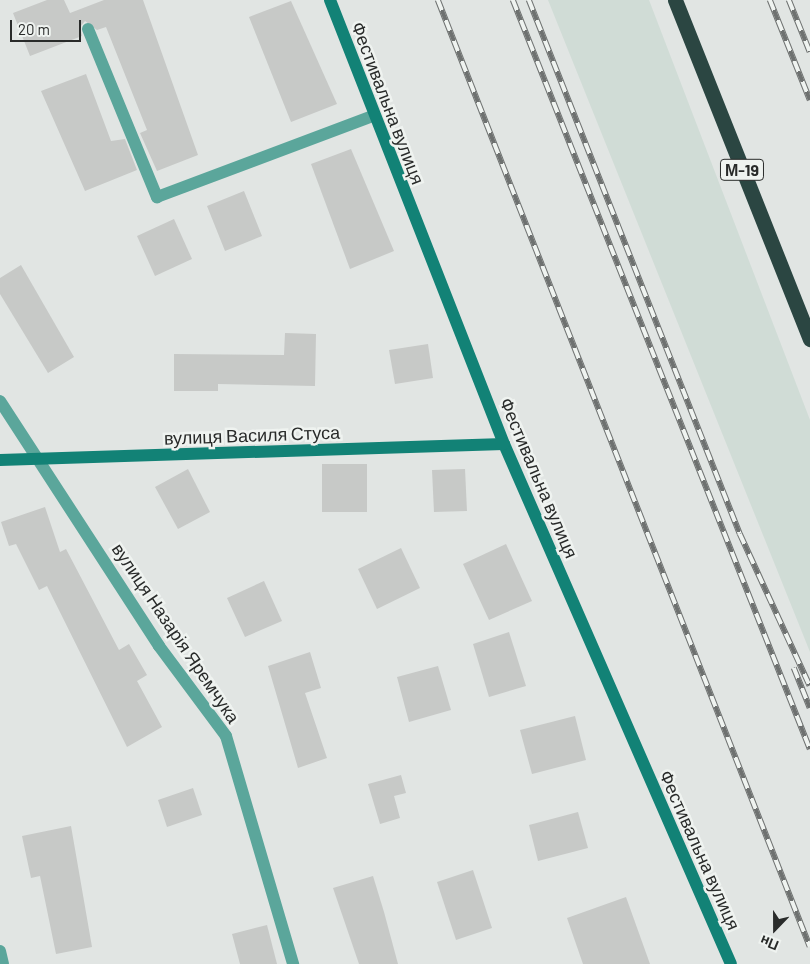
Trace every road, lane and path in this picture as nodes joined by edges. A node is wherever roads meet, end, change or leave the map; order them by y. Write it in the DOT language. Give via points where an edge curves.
graph roads {
  1 [pos="330,0"];
  2 [pos="675,0"];
  3 [pos="88,29"];
  4 [pos="372,116"];
  5 [pos="810,339"];
  6 [pos="0,401"];
  7 [pos="504,444"];
  8 [pos="39,458"];
  9 [pos="0,460"];
  10 [pos="0,951"];
  11 [pos="3,964"];
  12 [pos="293,964"];
  13 [pos="730,964"];
  1 -- 4 [label="street, Фестивальна вулиця"];
  2 -- 5 [label="highway, М-19"];
  3 -- 4 [label="street" via="157,197"];
  4 -- 7 [label="street, Фестивальна вулиця"];
  6 -- 8 [label="street, вулиця Назарія Яремчука"];
  7 -- 8 [label="street, вулиця Василя Стуса"];
  7 -- 13 [label="street, Фестивальна вулиця"];
  8 -- 9 [label="street, вулиця Василя Стуса"];
  8 -- 12 [label="street, вулиця Назарія Яремчука" via="159,646 226,736"];
  10 -- 11 [label="street"];
}
